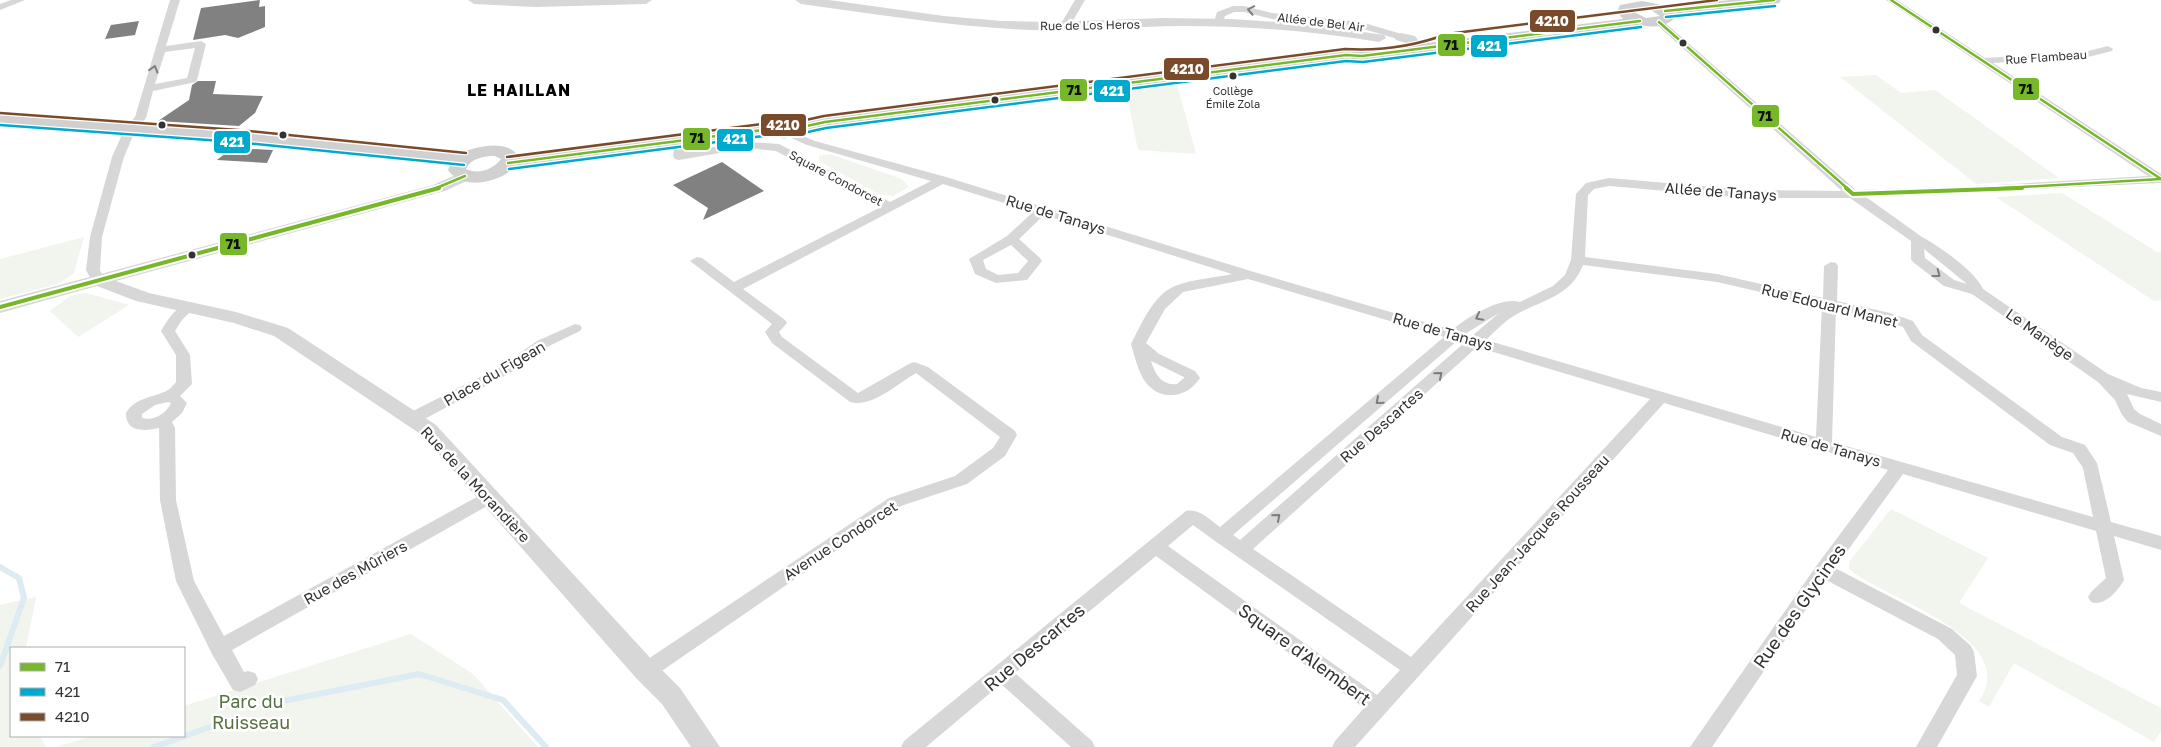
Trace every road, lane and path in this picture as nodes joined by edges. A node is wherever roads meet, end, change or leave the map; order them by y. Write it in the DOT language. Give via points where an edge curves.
graph roads {
  1 [pos="20,0"];
  2 [pos="175,0"];
  3 [pos="474,0"];
  4 [pos="646,0"];
  5 [pos="801,0"];
  6 [pos="1080,0"];
  7 [pos="1774,0"];
  8 [pos="1892,0"];
  9 [pos="0,7"];
  10 [pos="1624,8"];
  11 [pos="1662,17"];
  12 [pos="1640,20"];
  13 [pos="1219,22"];
  14 [pos="1064,27"];
  15 [pos="1339,31"];
  16 [pos="1379,38"];
  17 [pos="1401,44"];
  18 [pos="2108,49"];
  19 [pos="160,50"];
  20 [pos="1350,50"];
  21 [pos="1982,61"];
  22 [pos="148,89"];
  23 [pos="0,119"];
  24 [pos="130,130"];
  25 [pos="784,131"];
  26 [pos="680,140"];
  27 [pos="465,167"];
  28 [pos="2161,179"];
  29 [pos="942,180"];
  30 [pos="1853,194"];
  31 [pos="891,207"];
  32 [pos="1042,210"];
  33 [pos="1012,239"];
  34 [pos="1578,260"];
  35 [pos="697,261"];
  36 [pos="1831,266"];
  37 [pos="1249,275"];
  38 [pos="98,280"];
  39 [pos="733,288"];
  40 [pos="1540,297"];
  41 [pos="1830,303"];
  42 [pos="0,307"];
  43 [pos="186,309"];
  44 [pos="575,328"];
  45 [pos="1456,335"];
  46 [pos="1477,341"];
  47 [pos="1138,344"];
  48 [pos="2103,378"];
  49 [pos="1660,396"];
  50 [pos="169,397"];
  51 [pos="2161,397"];
  52 [pos="413,418"];
  53 [pos="163,420"];
  54 [pos="2161,431"];
  55 [pos="1824,445"];
  56 [pos="1900,466"];
  57 [pos="490,497"];
  58 [pos="2104,526"];
  59 [pos="1221,536"];
  60 [pos="2161,542"];
  61 [pos="1156,546"];
  62 [pos="1240,549"];
  63 [pos="1823,570"];
  64 [pos="2096,597"];
  65 [pos="219,648"];
  66 [pos="1413,669"];
  67 [pos="646,671"];
  68 [pos="1002,673"];
  69 [pos="248,679"];
  70 [pos="1378,707"];
  71 [pos="706,747"];
  72 [pos="911,747"];
  73 [pos="1086,747"];
  74 [pos="1342,747"];
  75 [pos="1700,747"];
  76 [pos="1926,747"];
  1 -- 9 [label="street"];
  2 -- 19 [label="street"];
  3 -- 4 [label="street" via="536,3"];
  5 -- 14 [label="street, Rue de Los Heros" via="955,21"];
  6 -- 14 [label="street"];
  7 -- 11 [label="main road"];
  8 -- 21 [label="street"];
  10 -- 11 [label="main road" via="1644,5"];
  10 -- 12 [label="main road" via="1626,14"];
  10 -- 17 [label="main road"];
  11 -- 12 [label="main road"];
  11 -- 30 [label="street, Le Manège"];
  12 -- 17 [label="main road"];
  13 -- 14 [label="street, Rue de Los Heros"];
  13 -- 15 [label="street, Rue de Los Heros"];
  17 -- 13 [label="street, Allée de Bel Air, one-way" via="1378,29 1361,25 1280,17 1244,9 1220,14"];
  15 -- 16 [label="street, Rue de Los Heros"];
  15 -- 20 [label="street" via="1348,35"];
  16 -- 17 [label="main road"];
  16 -- 20 [label="main road"];
  17 -- 20 [label="main road" via="1362,56"];
  18 -- 21 [label="street, Rue Flambeau" via="2088,54"];
  22 -- 19 [label="street, one-way"];
  19 -- 22 [label="street" via="201,44 192,80"];
  20 -- 25 [label="main road" via="825,122"];
  21 -- 28 [label="street"];
  22 -- 24 [label="street" via="140,118"];
  23 -- 24 [label="main road"];
  24 -- 27 [label="main road" via="400,151"];
  24 -- 38 [label="street" via="118,157 96,237 93,270"];
  25 -- 26 [label="main road" via="763,130"];
  25 -- 29 [label="street, Rue de Tanays" via="820,146"];
  26 -- 27 [label="main road" via="508,163 490,174"];
  26 -- 31 [label="street, Square Condorcet" via="680,156 749,145 779,148"];
  27 -- 38 [label="street" via="432,190"];
  28 -- 30 [label="street, Allée de Tanays"];
  29 -- 31 [label="street"];
  29 -- 32 [label="street, Rue de Tanays"];
  30 -- 34 [label="street, Allée de Tanays" via="1730,193 1609,182 1590,186 1582,194"];
  30 -- 48 [label="street, Le Manège" via="1917,240 1918,259 1949,283 1977,291"];
  31 -- 39 [label="street"];
  32 -- 33 [label="street"];
  32 -- 37 [label="street, Rue de Tanays"];
  34 -- 40 [label="street" via="1570,277 1558,289"];
  34 -- 41 [label="street, Rue Edouard Manet" via="1717,278"];
  35 -- 39 [label="street, Avenue Condorcet"];
  36 -- 41 [label="street"];
  37 -- 45 [label="street, Rue de Tanays"];
  37 -- 47 [label="street" via="1171,293"];
  38 -- 42 [label="street"];
  38 -- 43 [label="street, Rue de la Morandière" via="126,294"];
  39 -- 67 [label="street, Avenue Condorcet" via="780,323 772,332 777,340 855,398 865,397 914,367 1009,435 999,452 961,480 895,502"];
  40 -- 45 [label="street, Rue Descartes, one-way" via="1480,316"];
  40 -- 46 [label="street, Rue Descartes" via="1504,316"];
  41 -- 55 [label="street"];
  41 -- 58 [label="street, Rue Edouard Manet" via="1908,324 1916,338 2056,442 2079,449 2091,467"];
  43 -- 50 [label="street" via="168,331 182,355 184,384"];
  43 -- 52 [label="street, Rue de la Morandière" via="258,323 281,332"];
  44 -- 52 [label="street, Place du Figean" via="542,344 505,370"];
  45 -- 46 [label="street, Rue de Tanays"];
  45 -- 59 [label="street, Rue Descartes, one-way"];
  46 -- 49 [label="street, Rue de Tanays"];
  62 -- 46 [label="street, Rue Descartes, one-way"];
  48 -- 51 [label="street, Le Manège" via="2137,392"];
  48 -- 54 [label="street, Le Manège" via="2122,398 2134,418"];
  49 -- 55 [label="street, Rue de Tanays"];
  49 -- 66 [label="street, Rue Jean-Jacques Rousseau"];
  50 -- 53 [label="street" via="177,400 178,407"];
  50 -- 53 [label="street" via="144,405 133,417 142,424"];
  52 -- 57 [label="street, Rue de la Morandière" via="429,430"];
  53 -- 65 [label="street" via="167,428 168,500 185,581"];
  55 -- 56 [label="street, Rue de Tanays"];
  56 -- 58 [label="street, Rue de Tanays"];
  56 -- 63 [label="street, Rue des Glycines"];
  57 -- 65 [label="street, Rue des Mûriers"];
  57 -- 67 [label="street, Rue de la Morandière"];
  58 -- 60 [label="street, Rue de Tanays"];
  58 -- 64 [label="street, Rue Edouard Manet" via="2115,580"];
  59 -- 61 [label="street" via="1192,516"];
  59 -- 62 [label="street"];
  61 -- 68 [label="street, Rue Descartes"];
  61 -- 70 [label="street, Square d'Alembert"];
  62 -- 66 [label="street"];
  63 -- 75 [label="street, Rue des Glycines"];
  63 -- 76 [label="street" via="1945,634 1964,652 1967,676"];
  65 -- 69 [label="street" via="240,684"];
  66 -- 70 [label="street, Square d'Alembert"];
  67 -- 71 [label="street, Rue de la Morandière" via="671,696"];
  68 -- 72 [label="street, Rue Descartes"];
  68 -- 73 [label="street"];
  70 -- 74 [label="street"];
}
